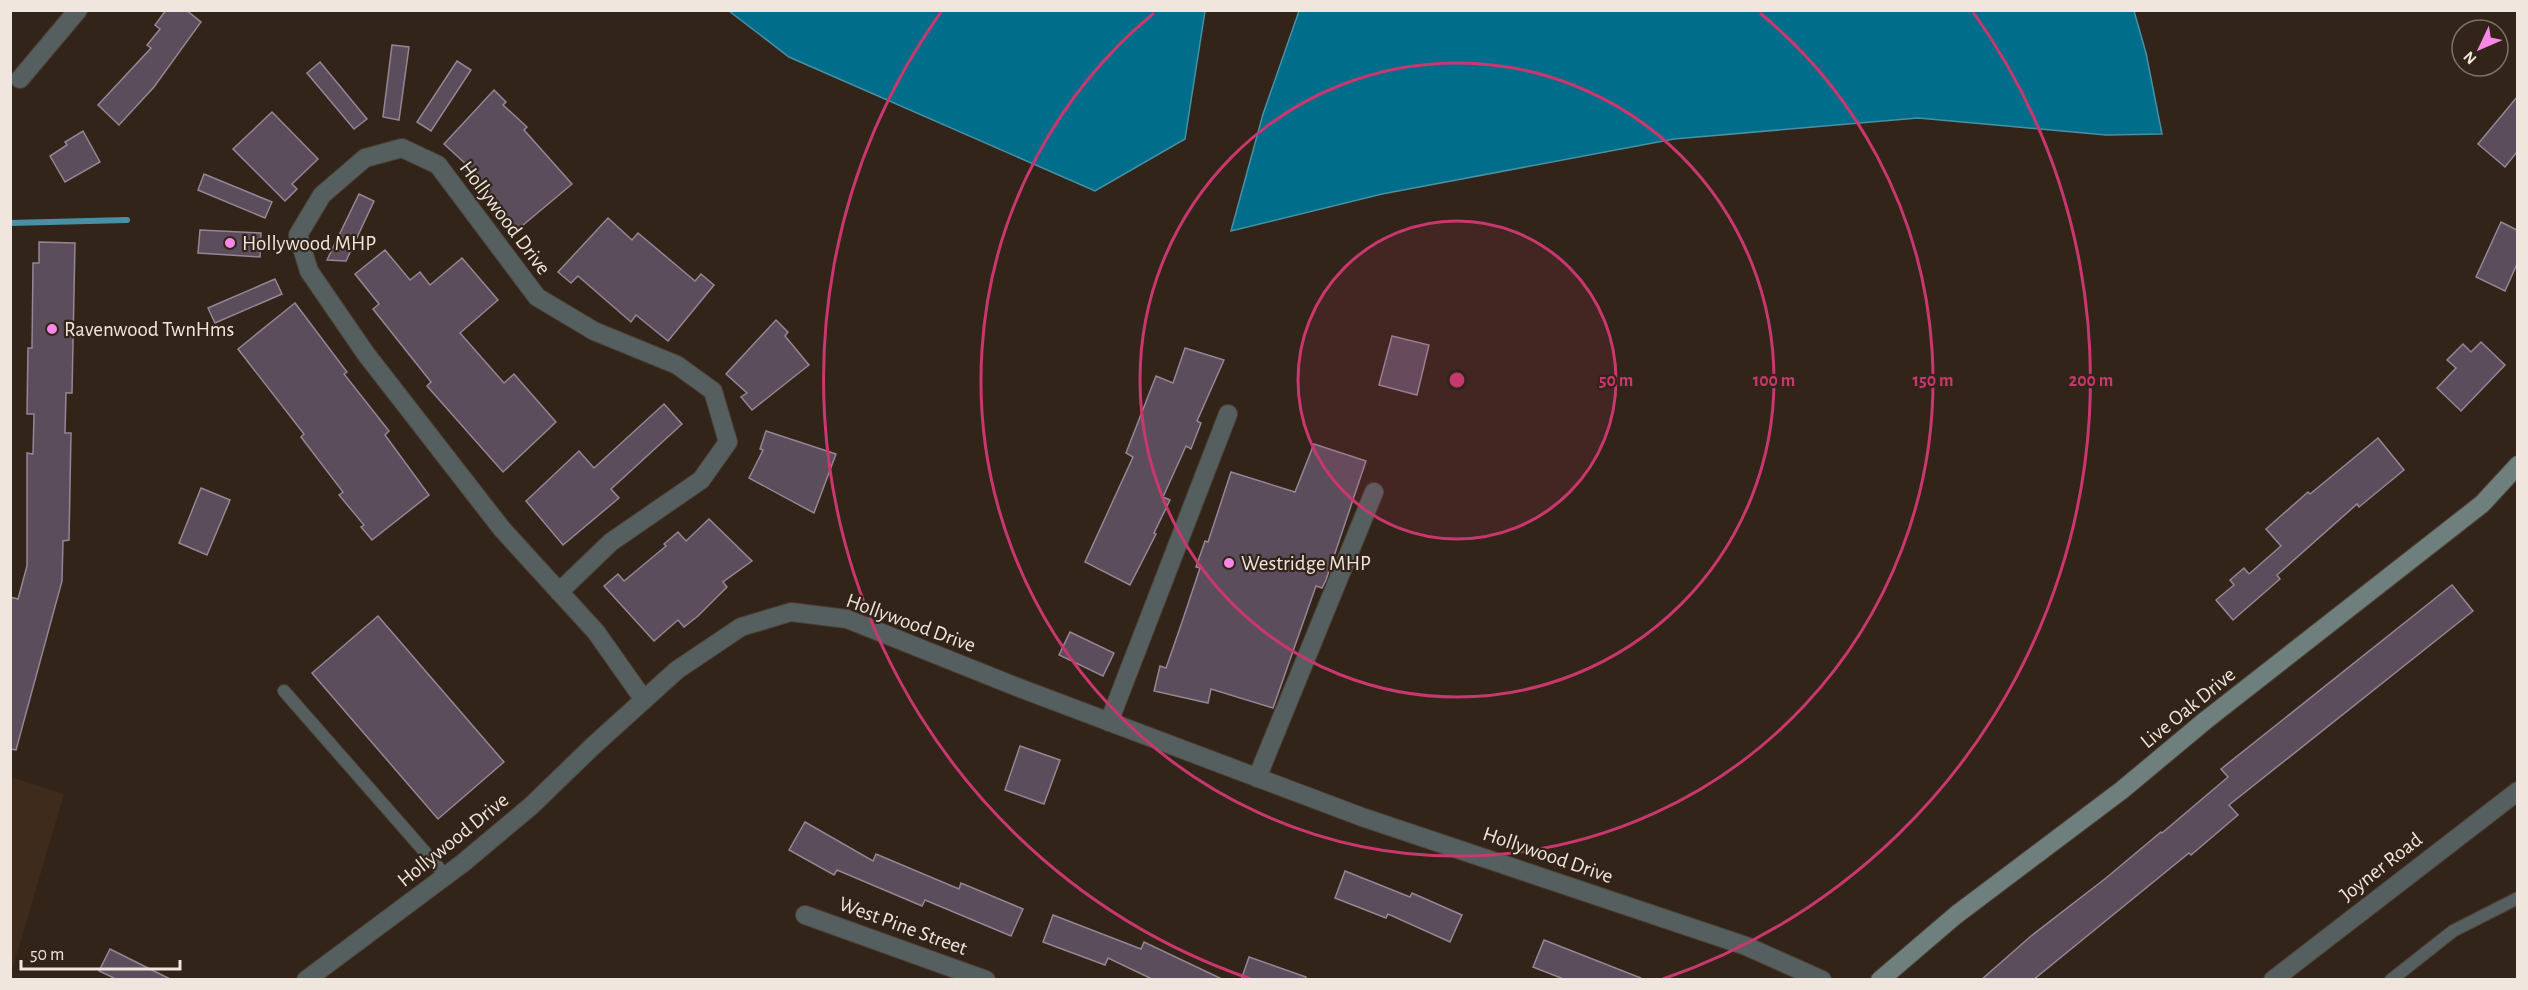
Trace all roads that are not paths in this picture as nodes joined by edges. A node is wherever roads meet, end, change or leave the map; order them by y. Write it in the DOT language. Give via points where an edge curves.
graph roads {
  1 [pos="78,10"];
  2 [pos="20,79"];
  3 [pos="1228,414"];
  4 [pos="2517,465"];
  5 [pos="1374,492"];
  6 [pos="559,592"];
  7 [pos="284,691"];
  8 [pos="644,700"];
  9 [pos="1109,722"];
  10 [pos="1257,778"];
  11 [pos="2517,791"];
  12 [pos="446,876"];
  13 [pos="2517,898"];
  14 [pos="805,915"];
  15 [pos="306,980"];
  16 [pos="986,980"];
  17 [pos="1822,980"];
  18 [pos="1880,980"];
  19 [pos="2273,980"];
  20 [pos="2391,980"];
  1 -- 2 [label="street"];
  3 -- 9 [label="street"];
  4 -- 18 [label="street, Live Oak Drive" via="2482,504 2122,790 1956,915"];
  5 -- 10 [label="street"];
  6 -- 6 [label="street, Hollywood Drive" via="488,511 366,354 309,271 298,235 322,195 365,158 402,148 438,165 537,297 594,331 677,365 713,391 728,442 701,480 611,542"];
  6 -- 8 [label="street, Hollywood Drive" via="596,632"];
  7 -- 12 [label="lane"];
  8 -- 9 [label="street, Hollywood Drive" via="677,670 741,627 791,612 847,619"];
  8 -- 12 [label="street, Hollywood Drive" via="531,806"];
  9 -- 10 [label="street, Hollywood Drive"];
  10 -- 17 [label="street, Hollywood Drive" via="1746,946"];
  11 -- 19 [label="street, Joyner Road"];
  12 -- 15 [label="street, Hollywood Drive"];
  13 -- 20 [label="lane" via="2453,931"];
  14 -- 16 [label="street, West Pine Street"];
}
